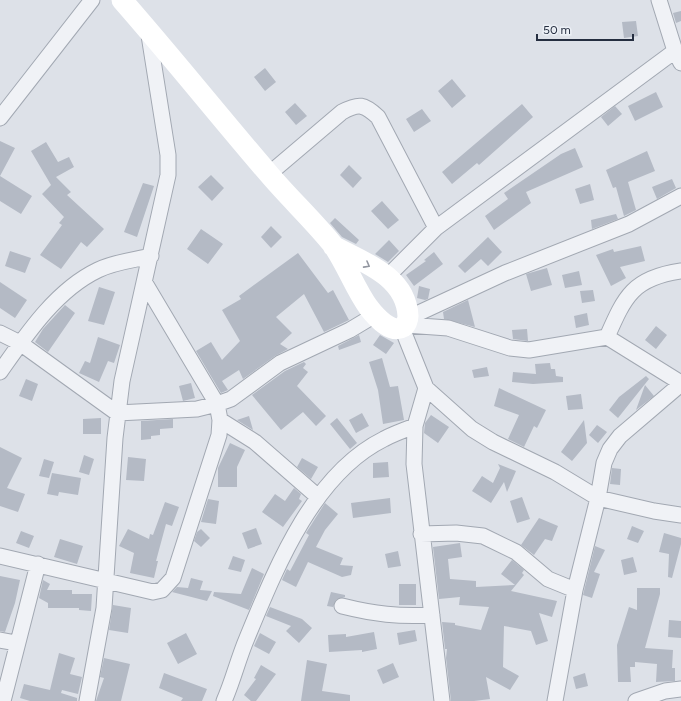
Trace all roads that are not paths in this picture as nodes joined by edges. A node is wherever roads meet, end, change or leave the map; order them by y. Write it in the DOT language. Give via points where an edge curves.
graph roads {
  1 [pos="92,0"];
  2 [pos="122,0"];
  3 [pos="659,0"];
  4 [pos="148,29"];
  5 [pos="678,57"];
  6 [pos="0,118"];
  7 [pos="269,174"];
  8 [pos="681,196"];
  9 [pos="436,228"];
  10 [pos="333,246"];
  11 [pos="151,256"];
  12 [pos="681,271"];
  13 [pos="388,276"];
  14 [pos="145,283"];
  15 [pos="375,315"];
  16 [pos="405,323"];
  17 [pos="0,333"];
  18 [pos="607,337"];
  19 [pos="20,344"];
  20 [pos="0,372"];
  21 [pos="681,383"];
  22 [pos="426,388"];
  23 [pos="217,404"];
  24 [pos="117,413"];
  25 [pos="220,420"];
  26 [pos="415,426"];
  27 [pos="317,496"];
  28 [pos="598,498"];
  29 [pos="681,515"];
  30 [pos="421,534"];
  31 [pos="0,556"];
  32 [pos="38,564"];
  33 [pos="108,581"];
  34 [pos="575,590"];
  35 [pos="342,606"];
  36 [pos="432,615"];
  37 [pos="0,640"];
  38 [pos="16,643"];
  39 [pos="681,689"];
  40 [pos="228,700"];
  41 [pos="3,701"];
  42 [pos="87,701"];
  43 [pos="442,701"];
  44 [pos="555,701"];
  45 [pos="636,701"];
  1 -- 6 [label="street"];
  2 -- 4 [label="street"];
  3 -- 5 [label="street"];
  4 -- 7 [label="street"];
  4 -- 11 [label="street" via="168,155 168,175"];
  5 -- 9 [label="street"];
  7 -- 9 [label="street" via="342,112 360,105 368,107 378,117"];
  7 -- 10 [label="street"];
  8 -- 16 [label="street" via="629,224 504,273"];
  9 -- 13 [label="street"];
  10 -- 13 [label="street, one-way"];
  10 -- 15 [label="street"];
  11 -- 14 [label="street"];
  11 -- 19 [label="street" via="99,269 82,280 62,294"];
  12 -- 18 [label="street" via="645,281 631,291 620,307"];
  13 -- 16 [label="street" via="402,294"];
  14 -- 23 [label="street"];
  14 -- 24 [label="street"];
  15 -- 16 [label="street" via="390,327"];
  15 -- 23 [label="street" via="350,330 280,363 231,399"];
  16 -- 18 [label="street" via="448,328 510,348 529,350"];
  16 -- 22 [label="street"];
  17 -- 19 [label="street"];
  18 -- 21 [label="street"];
  19 -- 20 [label="street"];
  19 -- 24 [label="street"];
  21 -- 28 [label="street" via="620,436 610,449 604,463"];
  22 -- 26 [label="street"];
  22 -- 28 [label="street" via="472,429 555,472"];
  23 -- 24 [label="street" via="197,409"];
  23 -- 25 [label="street"];
  24 -- 33 [label="street"];
  25 -- 27 [label="street" via="255,442"];
  25 -- 33 [label="street" via="216,449 169,584 162,590 153,592"];
  26 -- 27 [label="street" via="383,439 361,453"];
  26 -- 30 [label="street" via="414,464"];
  27 -- 40 [label="street" via="279,566 246,639"];
  28 -- 29 [label="street"];
  28 -- 34 [label="street"];
  30 -- 34 [label="street" via="456,533 483,536 516,552 548,579"];
  30 -- 36 [label="street"];
  31 -- 32 [label="street"];
  32 -- 33 [label="street"];
  32 -- 38 [label="street"];
  33 -- 42 [label="street" via="100,642"];
  34 -- 44 [label="street"];
  35 -- 36 [label="street" via="403,617"];
  36 -- 43 [label="street"];
  37 -- 38 [label="street"];
  38 -- 41 [label="street"];
  39 -- 45 [label="street" via="665,691"];
}
